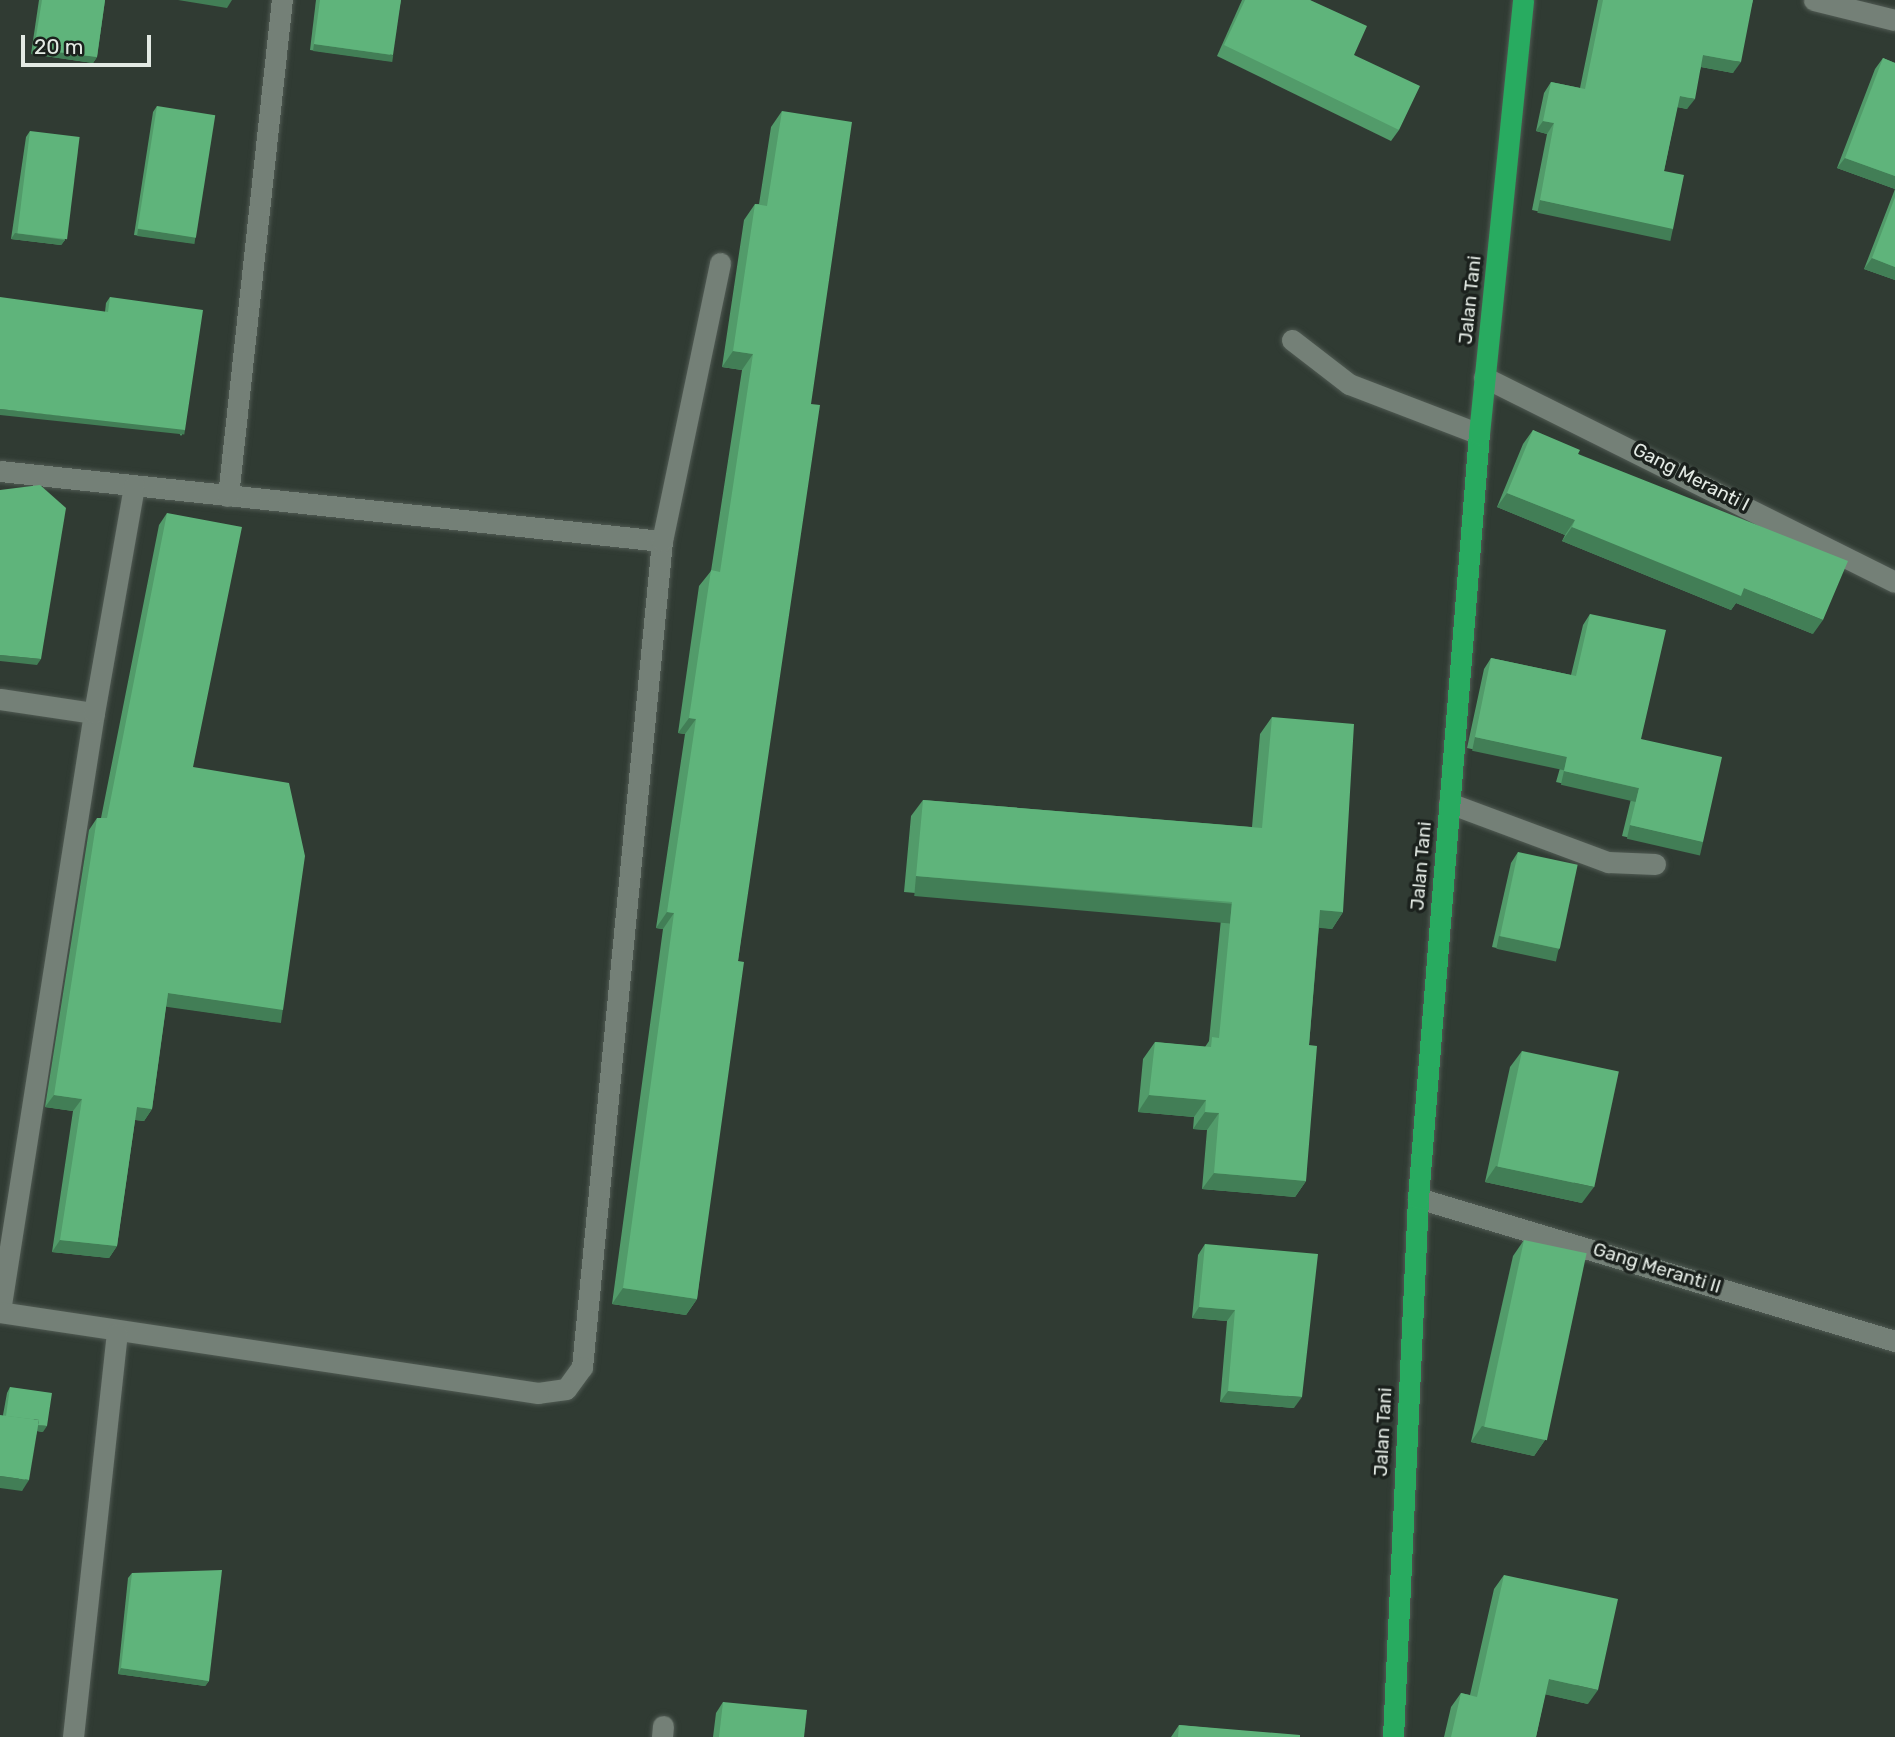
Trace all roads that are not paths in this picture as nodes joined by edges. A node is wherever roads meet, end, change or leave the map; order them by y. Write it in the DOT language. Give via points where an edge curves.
graph roads {
  1 [pos="282,0"];
  2 [pos="1523,0"];
  3 [pos="1814,0"];
  4 [pos="1895,20"];
  5 [pos="720,263"];
  6 [pos="1292,340"];
  7 [pos="1484,376"];
  8 [pos="1479,434"];
  9 [pos="0,471"];
  10 [pos="134,486"];
  11 [pos="228,496"];
  12 [pos="662,541"];
  13 [pos="1895,582"];
  14 [pos="0,699"];
  15 [pos="94,713"];
  16 [pos="1449,803"];
  17 [pos="1655,864"];
  18 [pos="1418,1198"];
  19 [pos="0,1312"];
  20 [pos="117,1334"];
  21 [pos="1895,1341"];
  22 [pos="72,1737"];
  23 [pos="1393,1737"];
  1 -- 11 [label="street"];
  2 -- 7 [label="highway, Jalan Tani"];
  3 -- 4 [label="street"];
  5 -- 12 [label="street"];
  6 -- 8 [label="street" via="1349,384"];
  7 -- 8 [label="highway, Jalan Tani"];
  7 -- 13 [label="street, Gang Meranti I"];
  8 -- 16 [label="highway, Jalan Tani"];
  9 -- 10 [label="street"];
  10 -- 11 [label="street"];
  10 -- 15 [label="street"];
  11 -- 12 [label="street"];
  12 -- 20 [label="street" via="582,1367 566,1389 538,1393"];
  14 -- 15 [label="street"];
  15 -- 19 [label="street"];
  16 -- 17 [label="street" via="1608,862"];
  16 -- 18 [label="highway, Jalan Tani"];
  18 -- 21 [label="street, Gang Meranti II"];
  18 -- 23 [label="highway, Jalan Tani"];
  19 -- 20 [label="street"];
  20 -- 22 [label="street"];
}
